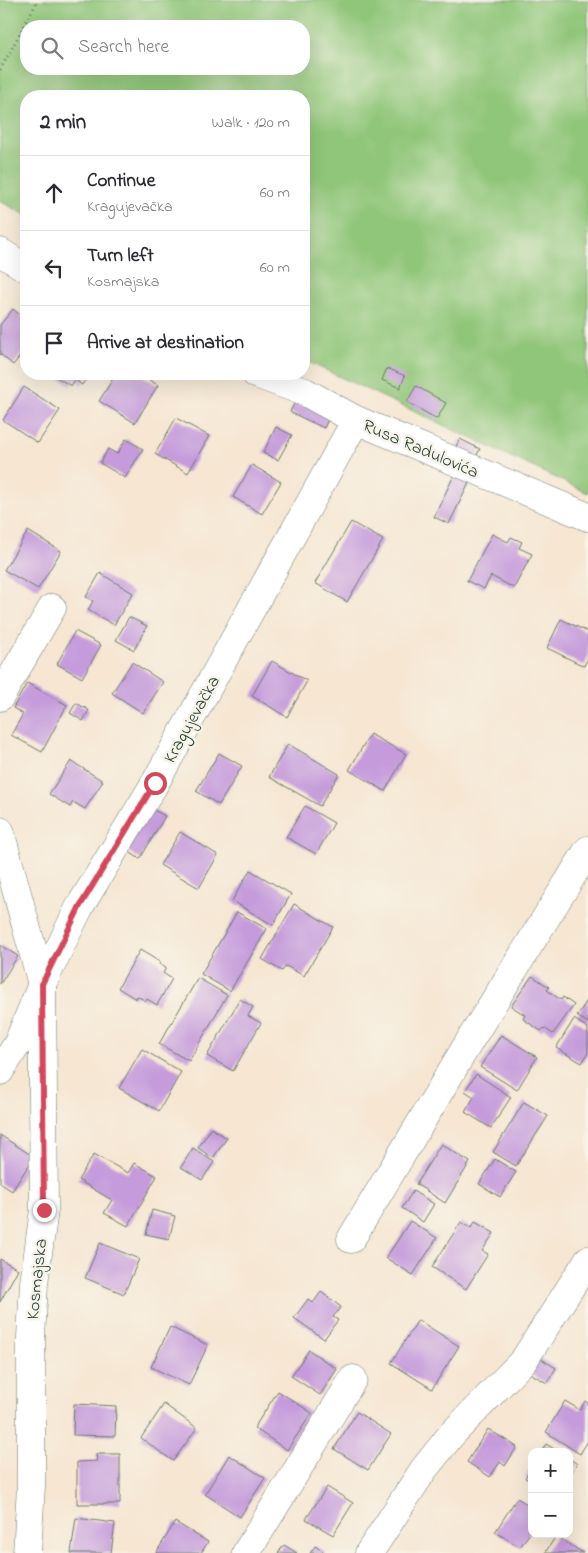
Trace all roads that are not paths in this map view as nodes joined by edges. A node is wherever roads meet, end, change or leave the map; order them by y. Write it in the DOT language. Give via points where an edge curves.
graph roads {
  1 [pos="0,252"];
  2 [pos="20,264"];
  3 [pos="272,380"];
  4 [pos="356,420"];
  5 [pos="588,517"];
  6 [pos="52,608"];
  7 [pos="0,696"];
  8 [pos="0,831"];
  9 [pos="588,850"];
  10 [pos="42,984"];
  11 [pos="0,1071"];
  12 [pos="351,1239"];
  13 [pos="588,1260"];
  14 [pos="353,1379"];
  15 [pos="27,1553"];
  16 [pos="246,1553"];
  17 [pos="368,1553"];
  1 -- 2 [label="street"];
  3 -- 4 [label="street, Rusa Radulovića" via="305,392"];
  4 -- 5 [label="street, Rusa Radulovića"];
  4 -- 10 [label="street, Kragujevačka" via="155,783 80,906"];
  6 -- 7 [label="street"];
  8 -- 10 [label="street, Kosmajska"];
  9 -- 12 [label="street"];
  10 -- 11 [label="street, Kragujevačka" via="18,1043"];
  10 -- 15 [label="street, Kosmajska" via="44,1210 33,1301"];
  13 -- 17 [label="street" via="524,1360 452,1434 424,1469"];
  14 -- 16 [label="street"];
}
